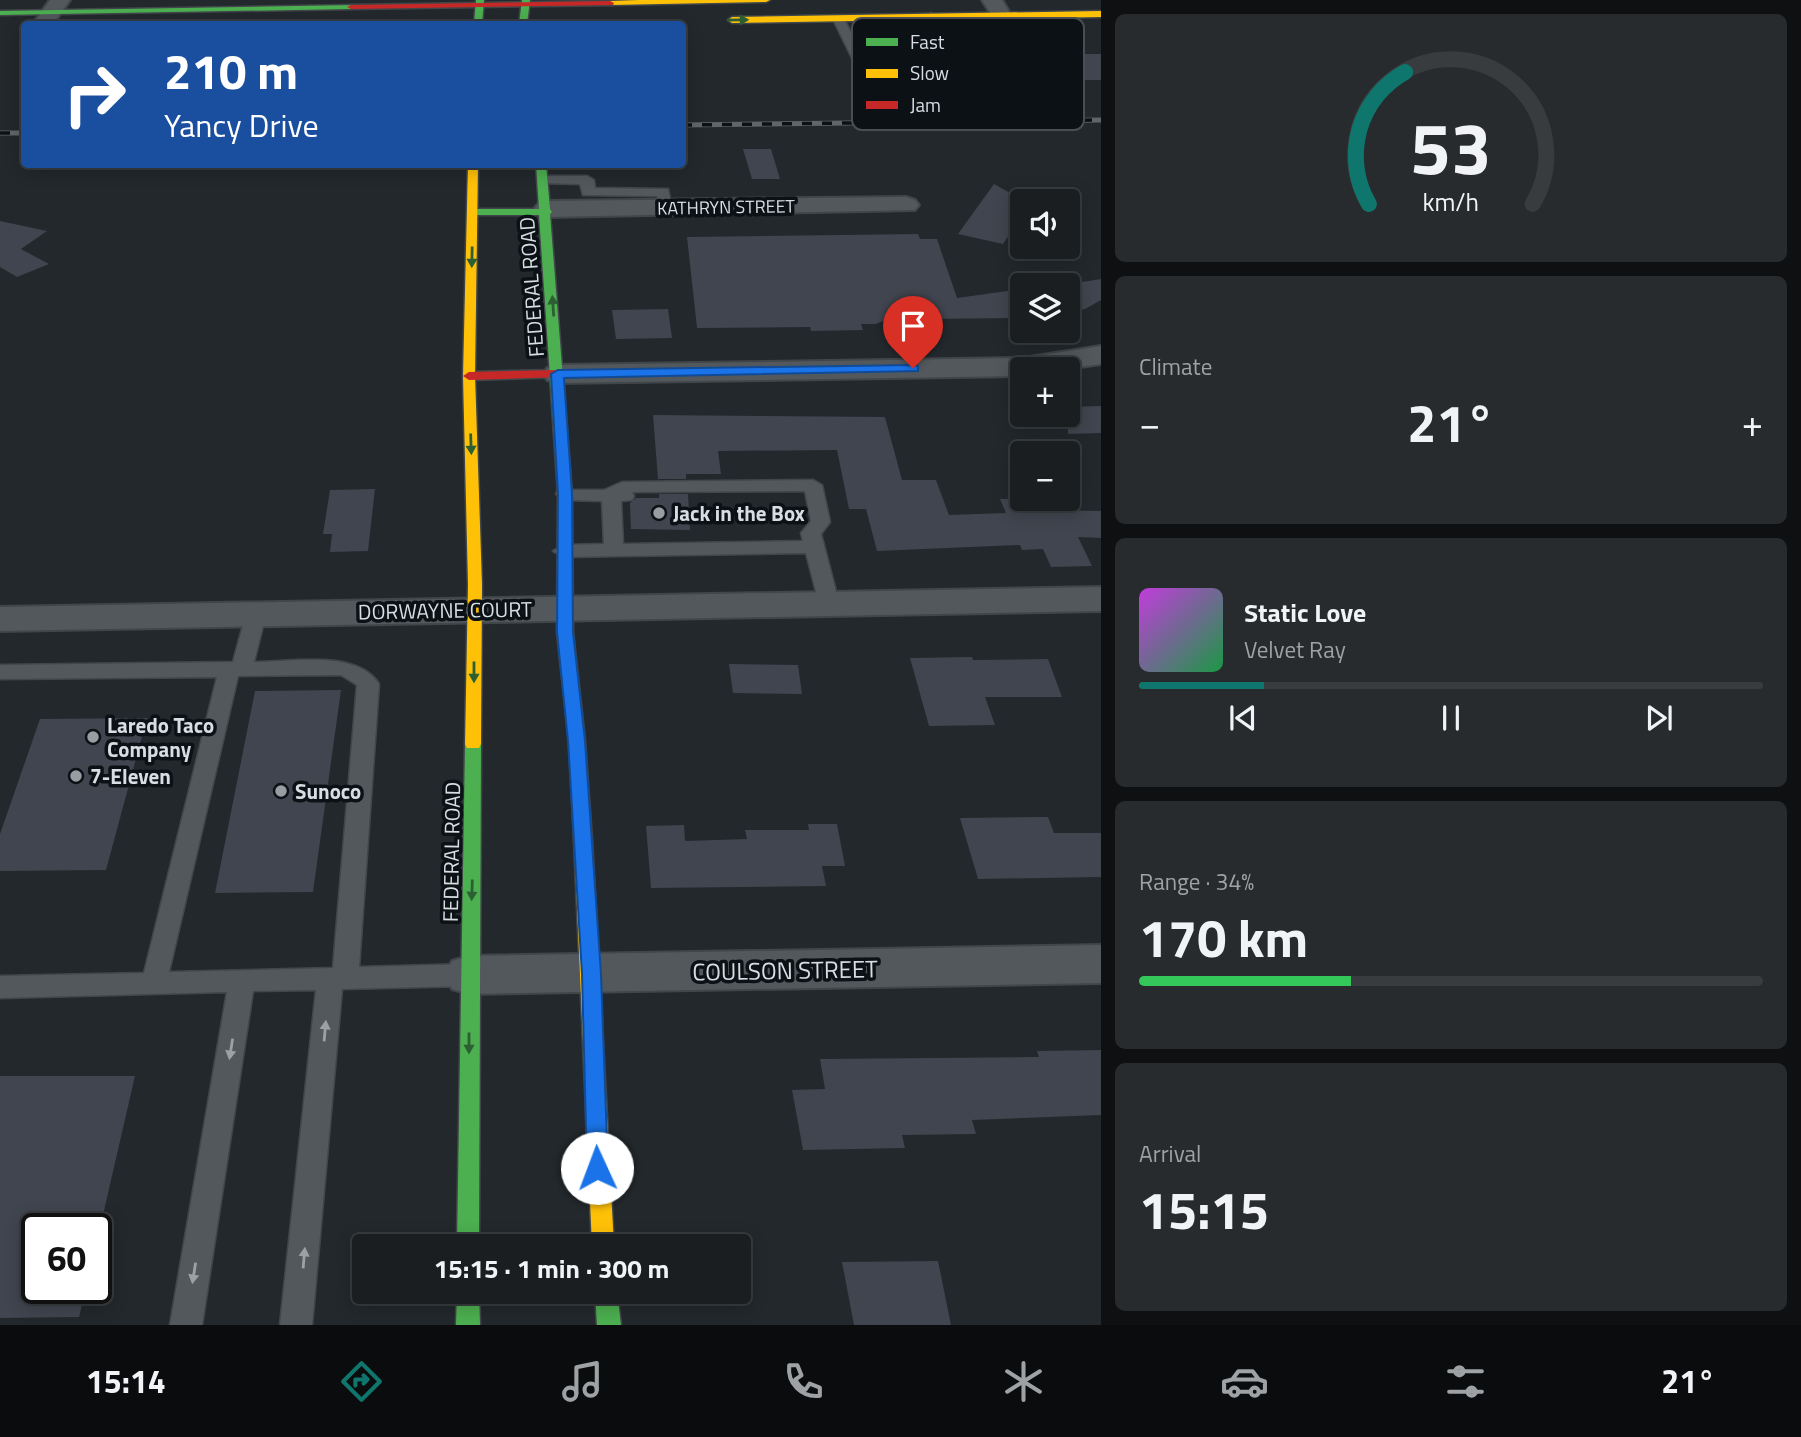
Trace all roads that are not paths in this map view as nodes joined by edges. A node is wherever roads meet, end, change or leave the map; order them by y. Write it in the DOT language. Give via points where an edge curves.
graph roads {
  1 [pos="766,0"];
  2 [pos="676,1"];
  3 [pos="480,2"];
  4 [pos="526,2"];
  5 [pos="616,2"];
  6 [pos="996,8"];
  7 [pos="51,12"];
  8 [pos="0,13"];
  9 [pos="1101,14"];
  10 [pos="931,16"];
  11 [pos="870,18"];
  12 [pos="839,19"];
  13 [pos="852,19"];
  14 [pos="720,20"];
  15 [pos="477,21"];
  16 [pos="523,21"];
  17 [pos="852,46"];
  18 [pos="473,168"];
  19 [pos="542,172"];
  20 [pos="906,205"];
  21 [pos="665,208"];
  22 [pos="547,211"];
  23 [pos="473,212"];
  24 [pos="1101,355"];
  25 [pos="558,374"];
  26 [pos="469,376"];
  27 [pos="565,494"];
  28 [pos="611,494"];
  29 [pos="814,547"];
  30 [pos="614,550"];
  31 [pos="564,551"];
  32 [pos="1101,599"];
  33 [pos="829,603"];
  34 [pos="564,607"];
  35 [pos="474,609"];
  36 [pos="256,614"];
  37 [pos="0,619"];
  38 [pos="235,670"];
  39 [pos="0,671"];
  40 [pos="1101,964"];
  41 [pos="591,974"];
  42 [pos="469,975"];
  43 [pos="337,979"];
  44 [pos="242,981"];
  45 [pos="154,983"];
  46 [pos="0,987"];
  47 [pos="468,1234"];
  48 [pos="602,1234"];
  49 [pos="468,1304"];
  50 [pos="607,1304"];
  51 [pos="186,1325"];
  52 [pos="296,1325"];
  53 [pos="468,1325"];
  54 [pos="609,1325"];
  1 -- 2 [label="main road"];
  2 -- 5 [label="main road"];
  3 -- 4 [label="main road"];
  3 -- 7 [label="main road"];
  3 -- 15 [label="main road"];
  4 -- 5 [label="main road"];
  4 -- 16 [label="main road"];
  6 -- 9 [label="main road"];
  6 -- 10 [label="main road"];
  7 -- 8 [label="main road"];
  10 -- 11 [label="main road"];
  12 -- 13 [label="main road"];
  14 -- 12 [label="main road, one-way"];
  12 -- 17 [label="lane"];
  18 -- 23 [label="main road, FEDERAL ROAD"];
  19 -- 21 [label="lane" via="587,180 588,192 663,192"];
  19 -- 22 [label="main road, FEDERAL ROAD"];
  20 -- 21 [label="street, KATHRYN STREET"];
  21 -- 22 [label="street, KATHRYN STREET"];
  22 -- 23 [label="main road"];
  25 -- 22 [label="main road, FEDERAL ROAD, one-way"];
  23 -- 26 [label="main road, FEDERAL ROAD, one-way"];
  24 -- 25 [label="street" via="1023,367"];
  25 -- 26 [label="main road"];
  25 -- 27 [label="main road, FEDERAL ROAD"];
  26 -- 35 [label="main road, FEDERAL ROAD, one-way"];
  27 -- 28 [label="lane"];
  27 -- 31 [label="main road, FEDERAL ROAD"];
  28 -- 29 [label="lane" via="781,495 804,485 821,522 810,533"];
  28 -- 30 [label="lane"];
  29 -- 30 [label="lane"];
  29 -- 33 [label="lane"];
  30 -- 31 [label="lane"];
  31 -- 34 [label="main road, FEDERAL ROAD"];
  32 -- 33 [label="street, DORWAYNE COURT"];
  33 -- 34 [label="street, DORWAYNE COURT"];
  34 -- 35 [label="street, DORWAYNE COURT"];
  34 -- 41 [label="main road, FEDERAL ROAD"];
  35 -- 36 [label="street, DORWAYNE COURT"];
  35 -- 42 [label="main road, FEDERAL ROAD, one-way"];
  36 -- 37 [label="street, DORWAYNE COURT"];
  36 -- 38 [label="lane"];
  38 -- 39 [label="lane"];
  38 -- 43 [label="lane" via="343,668 368,684"];
  38 -- 45 [label="lane"];
  40 -- 41 [label="street, COULSON STREET"];
  41 -- 42 [label="street, COULSON STREET"];
  41 -- 48 [label="main road, FEDERAL ROAD"];
  42 -- 43 [label="lane"];
  42 -- 47 [label="main road, FEDERAL ROAD, one-way"];
  43 -- 44 [label="lane"];
  52 -- 43 [label="lane, one-way"];
  44 -- 45 [label="lane"];
  44 -- 51 [label="lane, one-way"];
  45 -- 46 [label="lane"];
  49 -- 53 [label="main road"];
  50 -- 54 [label="main road"];
}
